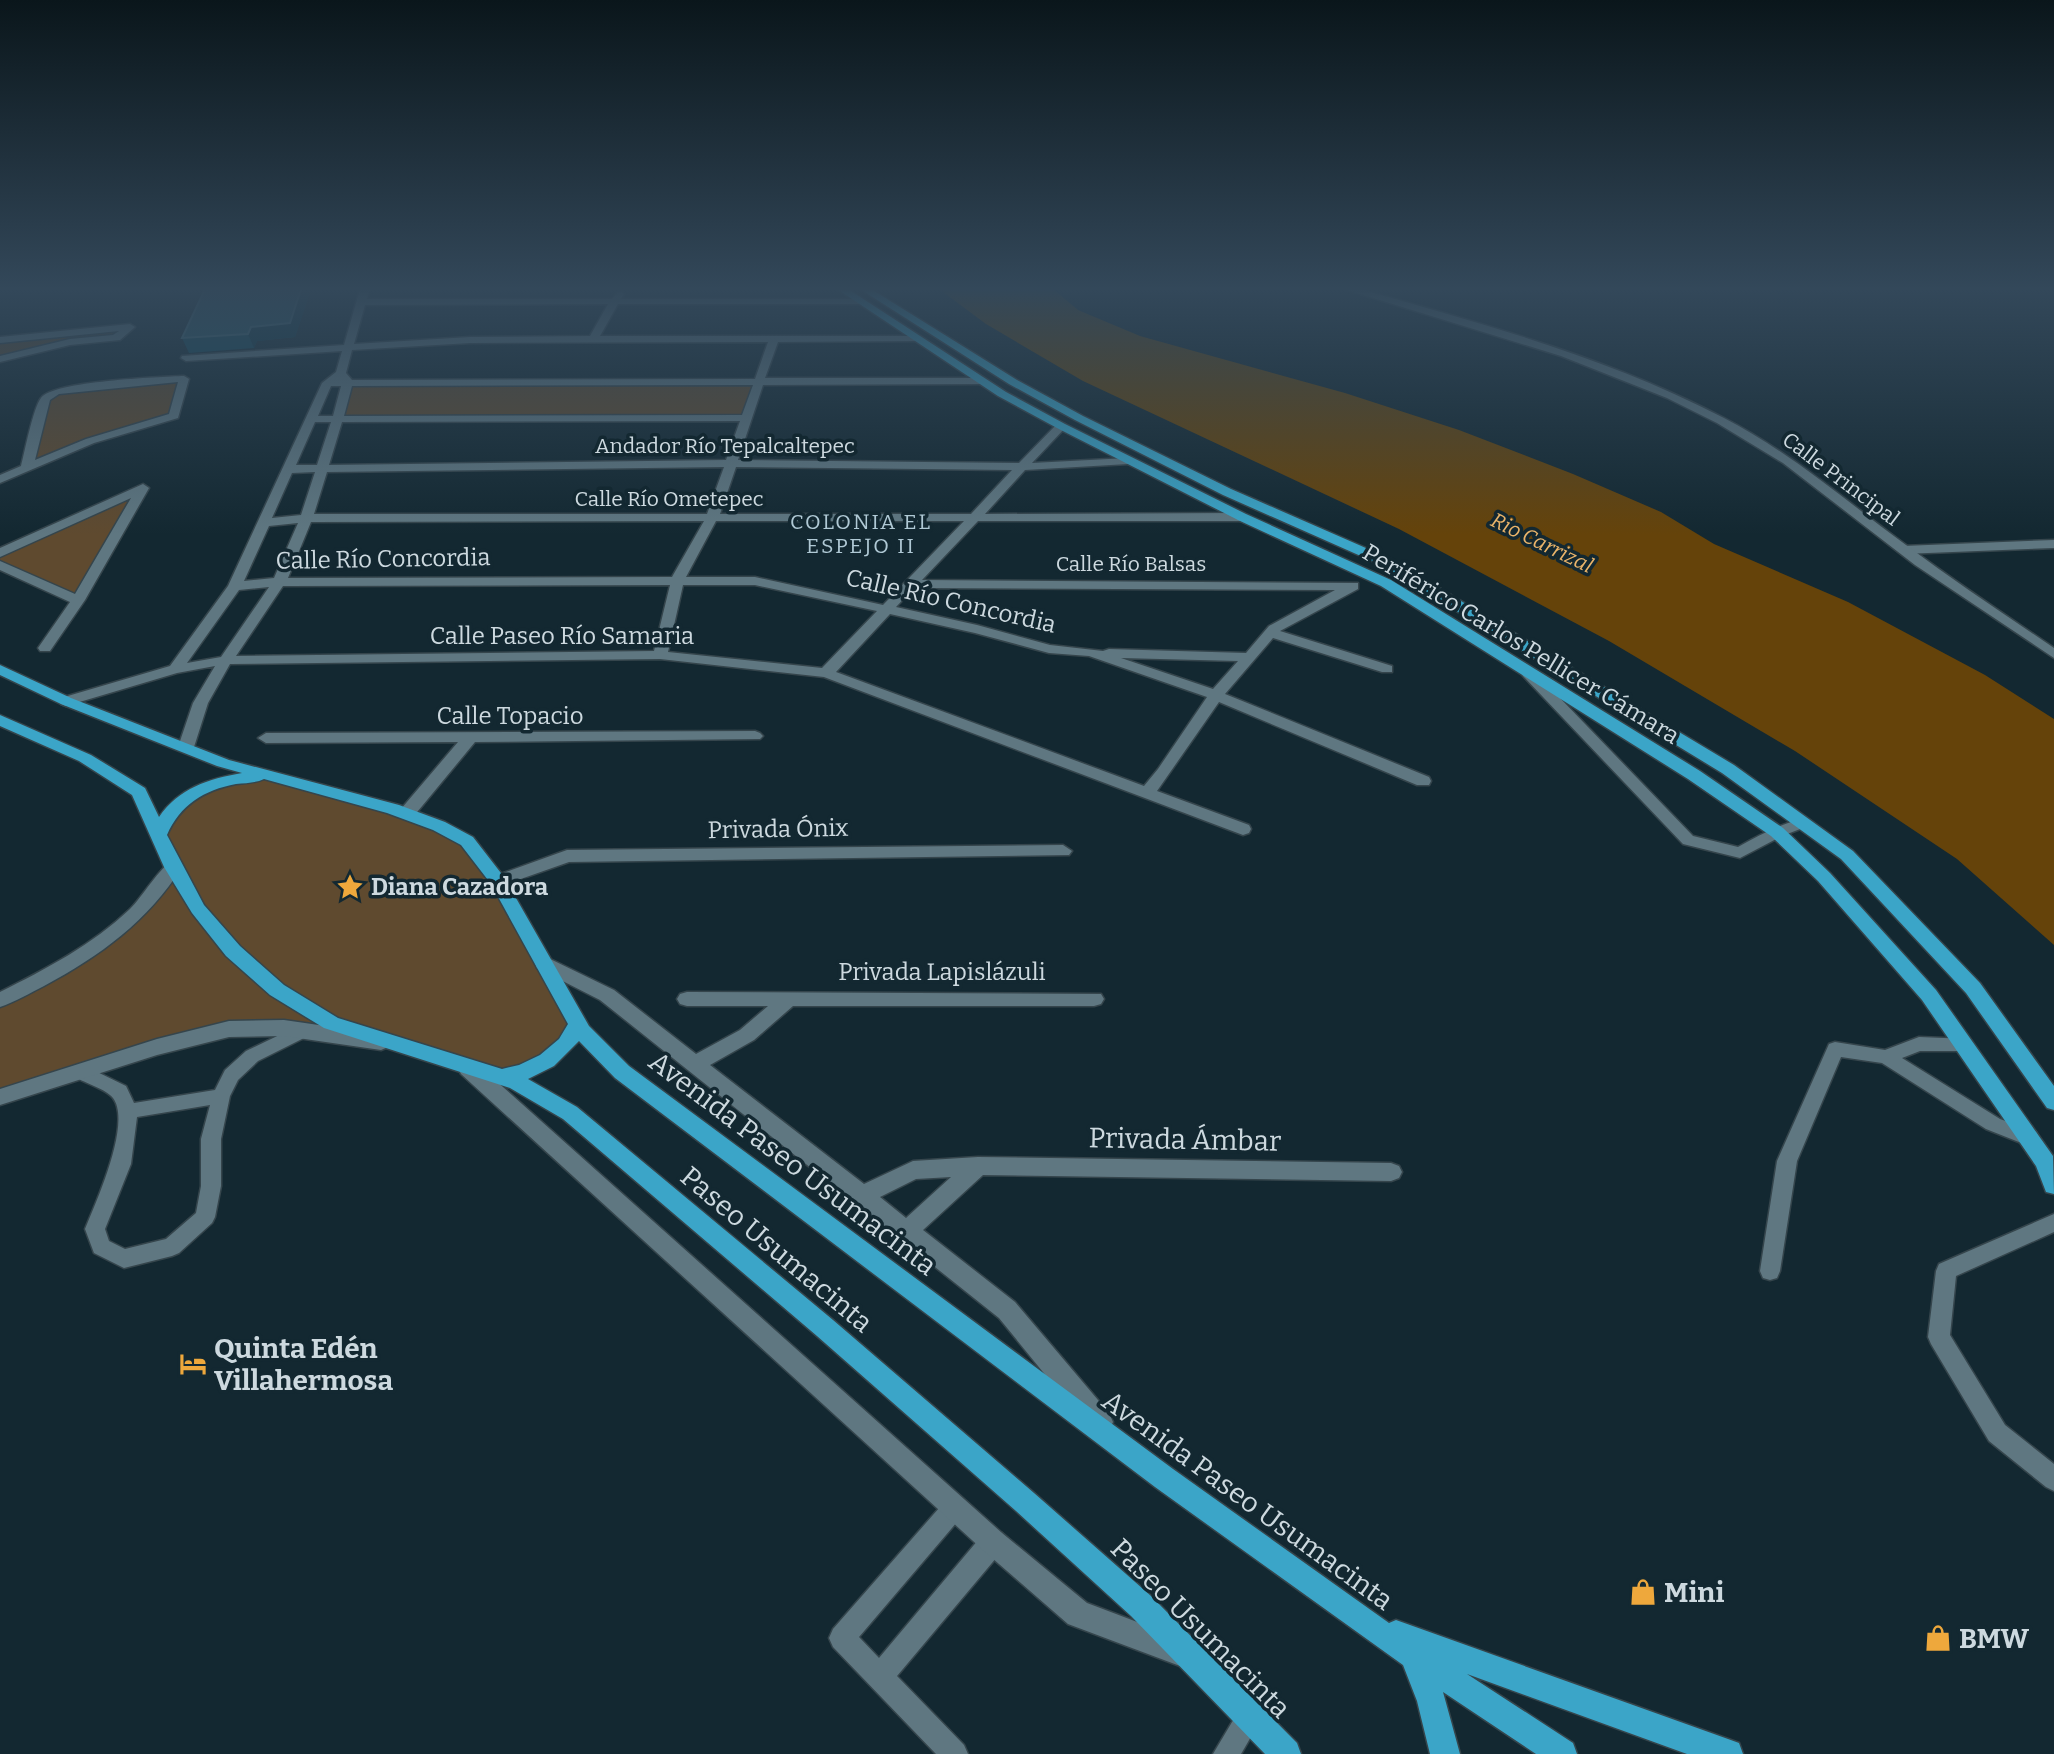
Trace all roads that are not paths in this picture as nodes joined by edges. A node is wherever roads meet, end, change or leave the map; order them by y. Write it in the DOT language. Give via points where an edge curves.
graph roads {
  1 [pos="345,371"];
  2 [pos="765,371"];
  3 [pos="964,371"];
  4 [pos="992,371"];
  5 [pos="1612,371"];
  6 [pos="344,377"];
  7 [pos="762,380"];
  8 [pos="980,381"];
  9 [pos="340,417"];
  10 [pos="747,418"];
  11 [pos="310,419"];
  12 [pos="1061,426"];
  13 [pos="1128,461"];
  14 [pos="729,463"];
  15 [pos="323,466"];
  16 [pos="27,467"];
  17 [pos="1023,467"];
  18 [pos="290,468"];
  19 [pos="0,479"];
  20 [pos="1242,517"];
  21 [pos="306,519"];
  22 [pos="712,519"];
  23 [pos="975,520"];
  24 [pos="267,522"];
  25 [pos="2054,544"];
  26 [pos="1903,550"];
  27 [pos="0,553"];
  28 [pos="0,565"];
  29 [pos="1369,573"];
  30 [pos="678,579"];
  31 [pos="279,582"];
  32 [pos="909,584"];
  33 [pos="235,586"];
  34 [pos="1353,586"];
  35 [pos="78,600"];
  36 [pos="886,610"];
  37 [pos="1270,633"];
  38 [pos="45,648"];
  39 [pos="1091,652"];
  40 [pos="2054,654"];
  41 [pos="660,655"];
  42 [pos="1250,657"];
  43 [pos="226,660"];
  44 [pos="0,669"];
  45 [pos="175,669"];
  46 [pos="1387,669"];
  47 [pos="1527,671"];
  48 [pos="826,673"];
  49 [pos="1216,695"];
  50 [pos="66,701"];
  51 [pos="0,720"];
  52 [pos="755,736"];
  53 [pos="266,738"];
  54 [pos="469,739"];
  55 [pos="186,747"];
  56 [pos="268,777"];
  57 [pos="1423,781"];
  58 [pos="1148,791"];
  59 [pos="407,813"];
  60 [pos="1803,823"];
  61 [pos="1243,829"];
  62 [pos="1777,832"];
  63 [pos="159,835"];
  64 [pos="1063,851"];
  65 [pos="176,872"];
  66 [pos="498,880"];
  67 [pos="544,963"];
  68 [pos="790,998"];
  69 [pos="687,999"];
  70 [pos="1094,999"];
  71 [pos="0,1000"];
  72 [pos="578,1025"];
  73 [pos="302,1031"];
  74 [pos="389,1044"];
  75 [pos="1963,1044"];
  76 [pos="1886,1057"];
  77 [pos="694,1064"];
  78 [pos="468,1068"];
  79 [pos="81,1072"];
  80 [pos="499,1077"];
  81 [pos="221,1096"];
  82 [pos="0,1097"];
  83 [pos="2054,1101"];
  84 [pos="129,1111"];
  85 [pos="2029,1138"];
  86 [pos="978,1166"];
  87 [pos="1391,1172"];
  88 [pos="2054,1185"];
  89 [pos="862,1196"];
  90 [pos="2054,1223"];
  91 [pos="907,1230"];
  92 [pos="1770,1271"];
  93 [pos="1118,1444"];
  94 [pos="2054,1479"];
  95 [pos="955,1507"];
  96 [pos="993,1542"];
  97 [pos="1363,1622"];
  98 [pos="1413,1654"];
  99 [pos="1190,1656"];
  100 [pos="881,1676"];
  101 [pos="1250,1716"];
  102 [pos="955,1754"];
  103 [pos="1226,1754"];
  104 [pos="1286,1754"];
  105 [pos="1445,1754"];
  106 [pos="1562,1754"];
  107 [pos="1728,1754"];
  1 -- 6 [label="street"];
  2 -- 7 [label="street"];
  3 -- 8 [label="main road, Periférico Carlos Pellicer Cámara"];
  4 -- 60 [label="main road, Periférico Carlos Pellicer Cámara" via="1227,492 1386,562 1728,769"];
  5 -- 26 [label="street, Calle Principal" via="1639,380 1771,449"];
  6 -- 7 [label="street"];
  6 -- 9 [label="street"];
  6 -- 11 [label="street" via="327,383"];
  7 -- 8 [label="street"];
  7 -- 10 [label="street"];
  8 -- 12 [label="main road, Periférico Carlos Pellicer Cámara"];
  9 -- 10 [label="street"];
  9 -- 11 [label="street"];
  9 -- 15 [label="street"];
  10 -- 14 [label="street"];
  11 -- 18 [label="street"];
  12 -- 13 [label="main road, Periférico Carlos Pellicer Cámara"];
  12 -- 17 [label="street"];
  13 -- 17 [label="street, Andador Río Tepalcaltepec"];
  13 -- 20 [label="main road, Periférico Carlos Pellicer Cámara"];
  14 -- 15 [label="street, Andador Río Tepalcaltepec"];
  14 -- 17 [label="street, Andador Río Tepalcaltepec"];
  14 -- 22 [label="street"];
  15 -- 18 [label="street, Andador Río Tepalcaltepec"];
  15 -- 21 [label="street"];
  16 -- 16 [label="street" via="90,440 174,416 184,379 56,391 46,399"];
  16 -- 19 [label="street"];
  17 -- 23 [label="street"];
  18 -- 24 [label="street"];
  20 -- 23 [label="street, Calle Río Ometepec"];
  20 -- 29 [label="main road, Periférico Carlos Pellicer Cámara"];
  21 -- 22 [label="street, Calle Río Ometepec"];
  21 -- 24 [label="street, Calle Río Ometepec"];
  21 -- 31 [label="street"];
  22 -- 23 [label="street, Calle Río Ometepec"];
  22 -- 30 [label="street"];
  23 -- 32 [label="street"];
  24 -- 33 [label="street"];
  25 -- 26 [label="street"];
  26 -- 40 [label="street, Calle Principal"];
  27 -- 35 [label="street" via="143,488"];
  28 -- 35 [label="street"];
  29 -- 34 [label="street"];
  29 -- 47 [label="main road, Periférico Carlos Pellicer Cámara"];
  30 -- 31 [label="street, Calle Río Concordia"];
  30 -- 36 [label="street, Calle Río Concordia" via="755,581"];
  30 -- 41 [label="street"];
  31 -- 33 [label="street, Calle Río Concordia"];
  31 -- 43 [label="street"];
  32 -- 34 [label="street, Calle Río Balsas"];
  32 -- 36 [label="street"];
  33 -- 45 [label="street"];
  34 -- 37 [label="street"];
  35 -- 38 [label="street"];
  36 -- 39 [label="street, Calle Río Concordia" via="1049,649"];
  36 -- 48 [label="street"];
  37 -- 42 [label="street"];
  37 -- 46 [label="street"];
  39 -- 42 [label="street"];
  39 -- 49 [label="street, Calle Río Concordia"];
  41 -- 43 [label="street, Calle Paseo Río Samaria"];
  41 -- 48 [label="street, Calle Paseo Río Samaria"];
  42 -- 49 [label="street"];
  43 -- 45 [label="street, Calle Paseo Río Samaria"];
  43 -- 55 [label="street" via="206,691"];
  44 -- 50 [label="main road, Avenida Paseo Usumacinta"];
  45 -- 50 [label="street, Calle Paseo Río Samaria"];
  47 -- 62 [label="main road, Periférico Carlos Pellicer Cámara"];
  47 -- 62 [label="lane" via="1688,840 1740,853"];
  48 -- 58 [label="street, Calle Paseo Río Samaria"];
  49 -- 57 [label="street, Calle Río Concordia"];
  49 -- 58 [label="street"];
  50 -- 55 [label="main road, Avenida Paseo Usumacinta"];
  51 -- 63 [label="main road" via="79,754 129,784 143,797"];
  52 -- 54 [label="street, Calle Topacio"];
  53 -- 54 [label="street, Calle Topacio"];
  54 -- 59 [label="street"];
  55 -- 56 [label="main road, Avenida Paseo Usumacinta"];
  56 -- 59 [label="main road, Avenida Paseo Usumacinta"];
  56 -- 63 [label="main road" via="231,780 194,792 169,814"];
  58 -- 61 [label="street, Calle Paseo Río Samaria"];
  59 -- 66 [label="main road, Avenida Paseo Usumacinta" via="467,841"];
  60 -- 62 [label="lane"];
  60 -- 83 [label="main road, Periférico Carlos Pellicer Cámara" via="1847,855 1973,988"];
  62 -- 75 [label="main road, Periférico Carlos Pellicer Cámara" via="1824,877 1929,995"];
  63 -- 65 [label="main road"];
  64 -- 66 [label="street, Privada Ónix" via="567,856"];
  65 -- 71 [label="street" via="112,936 77,961"];
  65 -- 74 [label="main road, Paseo Usumacinta" via="198,909 233,951 277,990 331,1023"];
  66 -- 67 [label="main road, Avenida Paseo Usumacinta"];
  67 -- 72 [label="main road, Avenida Paseo Usumacinta"];
  67 -- 77 [label="street" via="607,995"];
  68 -- 69 [label="street, Privada Lapislázuli"];
  68 -- 70 [label="street, Privada Lapislázuli"];
  68 -- 77 [label="street" via="747,1035"];
  72 -- 80 [label="main road" via="571,1038 538,1066"];
  72 -- 93 [label="main road, Avenida Paseo Usumacinta" via="622,1072"];
  73 -- 74 [label="street"];
  73 -- 79 [label="street" via="229,1028"];
  73 -- 81 [label="lane" via="252,1056 232,1075"];
  74 -- 78 [label="main road, Paseo Usumacinta"];
  75 -- 76 [label="lane" via="1919,1044"];
  75 -- 85 [label="main road, Periférico Carlos Pellicer Cámara"];
  76 -- 85 [label="lane" via="1993,1124"];
  76 -- 92 [label="lane" via="1835,1049 1787,1161"];
  77 -- 89 [label="street"];
  78 -- 80 [label="main road, Paseo Usumacinta"];
  78 -- 95 [label="street"];
  79 -- 82 [label="street"];
  79 -- 84 [label="lane" via="119,1091"];
  80 -- 99 [label="main road, Paseo Usumacinta" via="531,1088 580,1122 1005,1485"];
  81 -- 84 [label="lane"];
  81 -- 84 [label="lane" via="211,1139 211,1186 205,1217 172,1247 124,1259 101,1247 95,1229 121,1164"];
  85 -- 88 [label="main road, Periférico Carlos Pellicer Cámara"];
  86 -- 87 [label="street, Privada Ámbar"];
  86 -- 89 [label="street, Privada Ámbar" via="913,1170"];
  86 -- 91 [label="street"];
  89 -- 91 [label="street"];
  90 -- 94 [label="lane" via="1946,1271 1939,1337 1997,1433"];
  91 -- 93 [label="street" via="1007,1310"];
  93 -- 97 [label="main road, Avenida Paseo Usumacinta"];
  95 -- 96 [label="street"];
  95 -- 100 [label="lane" via="842,1638"];
  96 -- 99 [label="street" via="1078,1614"];
  96 -- 100 [label="lane"];
  97 -- 98 [label="main road, Avenida Paseo Usumacinta"];
  97 -- 107 [label="main road"];
  98 -- 105 [label="main road" via="1432,1701"];
  98 -- 106 [label="main road, Avenida Paseo Usumacinta"];
  99 -- 101 [label="main road, Paseo Usumacinta"];
  100 -- 102 [label="lane"];
  101 -- 103 [label="lane"];
  101 -- 104 [label="main road, Paseo Usumacinta"];
}
